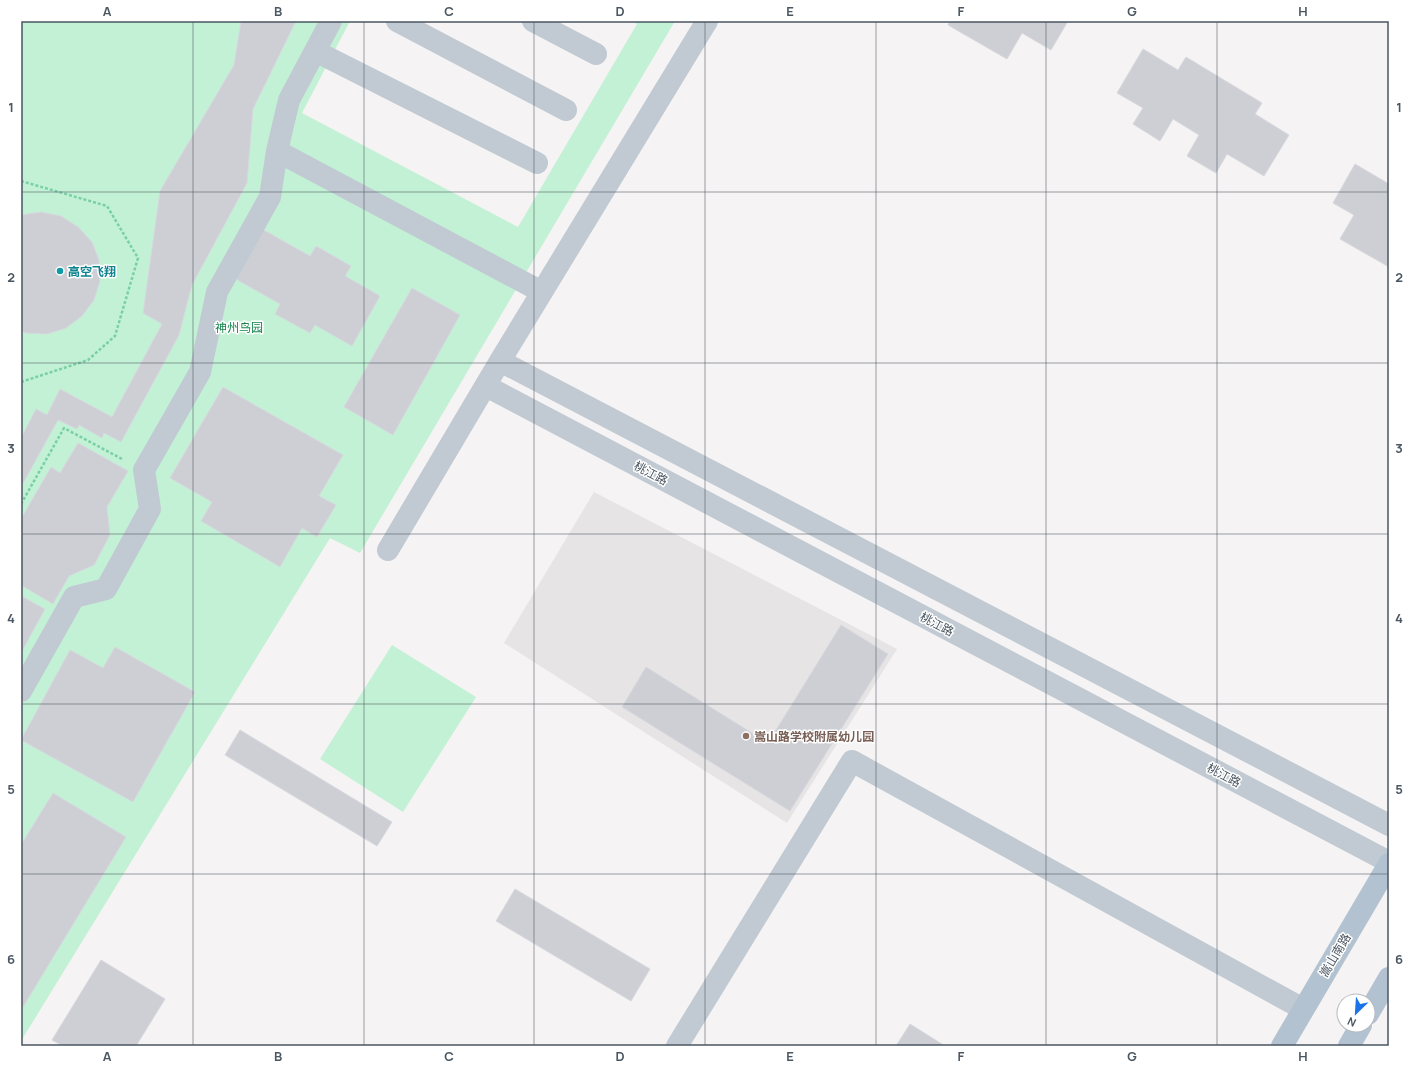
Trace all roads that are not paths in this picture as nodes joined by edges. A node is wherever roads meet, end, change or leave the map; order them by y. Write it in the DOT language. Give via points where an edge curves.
graph roads {
  1 [pos="331,21"];
  2 [pos="397,21"];
  3 [pos="532,21"];
  4 [pos="707,21"];
  5 [pos="315,51"];
  6 [pos="596,54"];
  7 [pos="566,110"];
  8 [pos="277,151"];
  9 [pos="537,163"];
  10 [pos="542,292"];
  11 [pos="500,361"];
  12 [pos="486,386"];
  13 [pos="388,550"];
  14 [pos="21,691"];
  15 [pos="1389,825"];
  16 [pos="1389,863"];
  17 [pos="1389,978"];
  18 [pos="1376,1000"];
  19 [pos="1303,1009"];
  20 [pos="1357,1033"];
  21 [pos="677,1046"];
  22 [pos="1282,1046"];
  23 [pos="1349,1046"];
  1 -- 5 [label="street"];
  2 -- 7 [label="street"];
  3 -- 6 [label="street"];
  4 -- 10 [label="street"];
  5 -- 8 [label="street" via="289,100"];
  5 -- 9 [label="street"];
  8 -- 10 [label="street"];
  8 -- 14 [label="street" via="270,197 217,292 200,372 144,470 150,509 106,589 74,597"];
  10 -- 11 [label="street"];
  11 -- 12 [label="street"];
  11 -- 15 [label="street"];
  12 -- 13 [label="street"];
  12 -- 16 [label="street, 桃江路"];
  16 -- 19 [label="main road, 嵩山南路"];
  17 -- 18 [label="main road"];
  19 -- 21 [label="street" via="852,761"];
  19 -- 22 [label="main road, 嵩山南路"];
  20 -- 23 [label="main road"];
}
